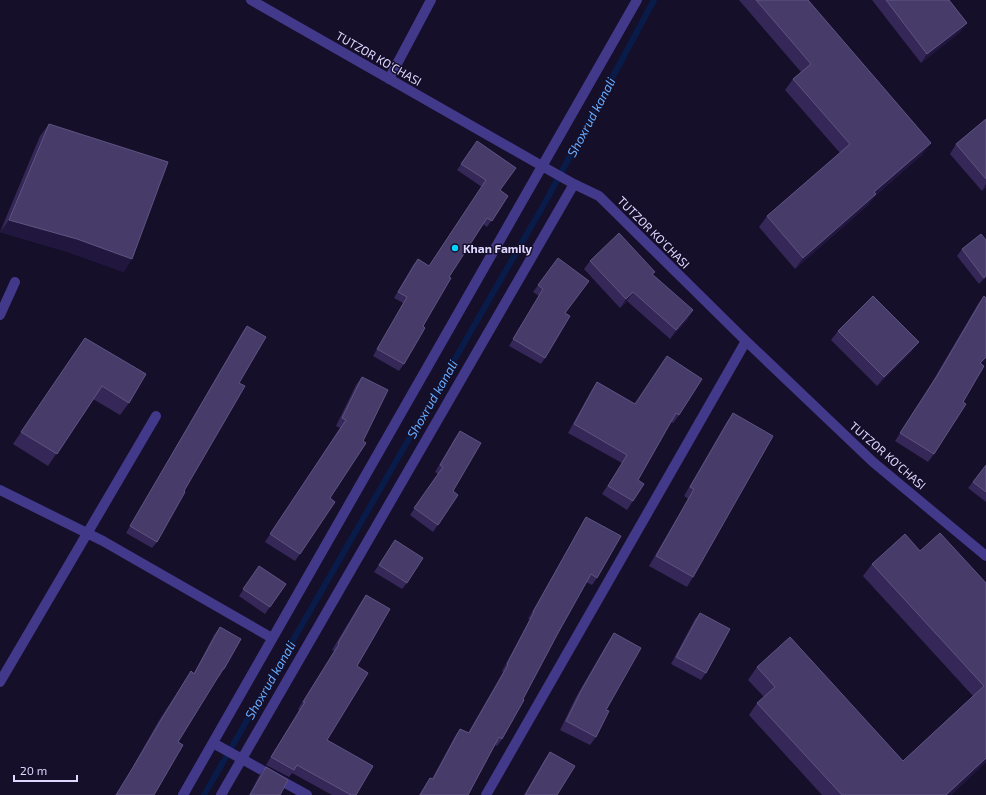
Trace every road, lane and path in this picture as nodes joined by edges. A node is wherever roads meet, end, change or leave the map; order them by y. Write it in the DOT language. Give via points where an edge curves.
graph roads {
  1 [pos="251,0"];
  2 [pos="431,0"];
  3 [pos="637,0"];
  4 [pos="388,79"];
  5 [pos="542,166"];
  6 [pos="574,184"];
  7 [pos="14,282"];
  8 [pos="0,315"];
  9 [pos="746,341"];
  10 [pos="156,416"];
  11 [pos="0,490"];
  12 [pos="88,533"];
  13 [pos="986,556"];
  14 [pos="272,638"];
  15 [pos="0,682"];
  16 [pos="213,743"];
  17 [pos="242,759"];
  18 [pos="183,795"];
  19 [pos="221,795"];
  20 [pos="307,795"];
  21 [pos="486,795"];
  1 -- 4 [label="street, TUTZOR KO'CHASI"];
  2 -- 4 [label="street"];
  3 -- 5 [label="street"];
  4 -- 5 [label="street, TUTZOR KO'CHASI"];
  5 -- 6 [label="street, TUTZOR KO'CHASI"];
  5 -- 14 [label="street"];
  6 -- 9 [label="street, TUTZOR KO'CHASI" via="599,196"];
  6 -- 17 [label="street"];
  7 -- 8 [label="street"];
  9 -- 13 [label="street, TUTZOR KO'CHASI" via="873,462"];
  9 -- 21 [label="street"];
  10 -- 12 [label="street"];
  11 -- 12 [label="street"];
  12 -- 14 [label="street"];
  12 -- 15 [label="street"];
  14 -- 16 [label="street"];
  16 -- 17 [label="street"];
  16 -- 18 [label="street"];
  17 -- 19 [label="street"];
  17 -- 20 [label="street"];
}
